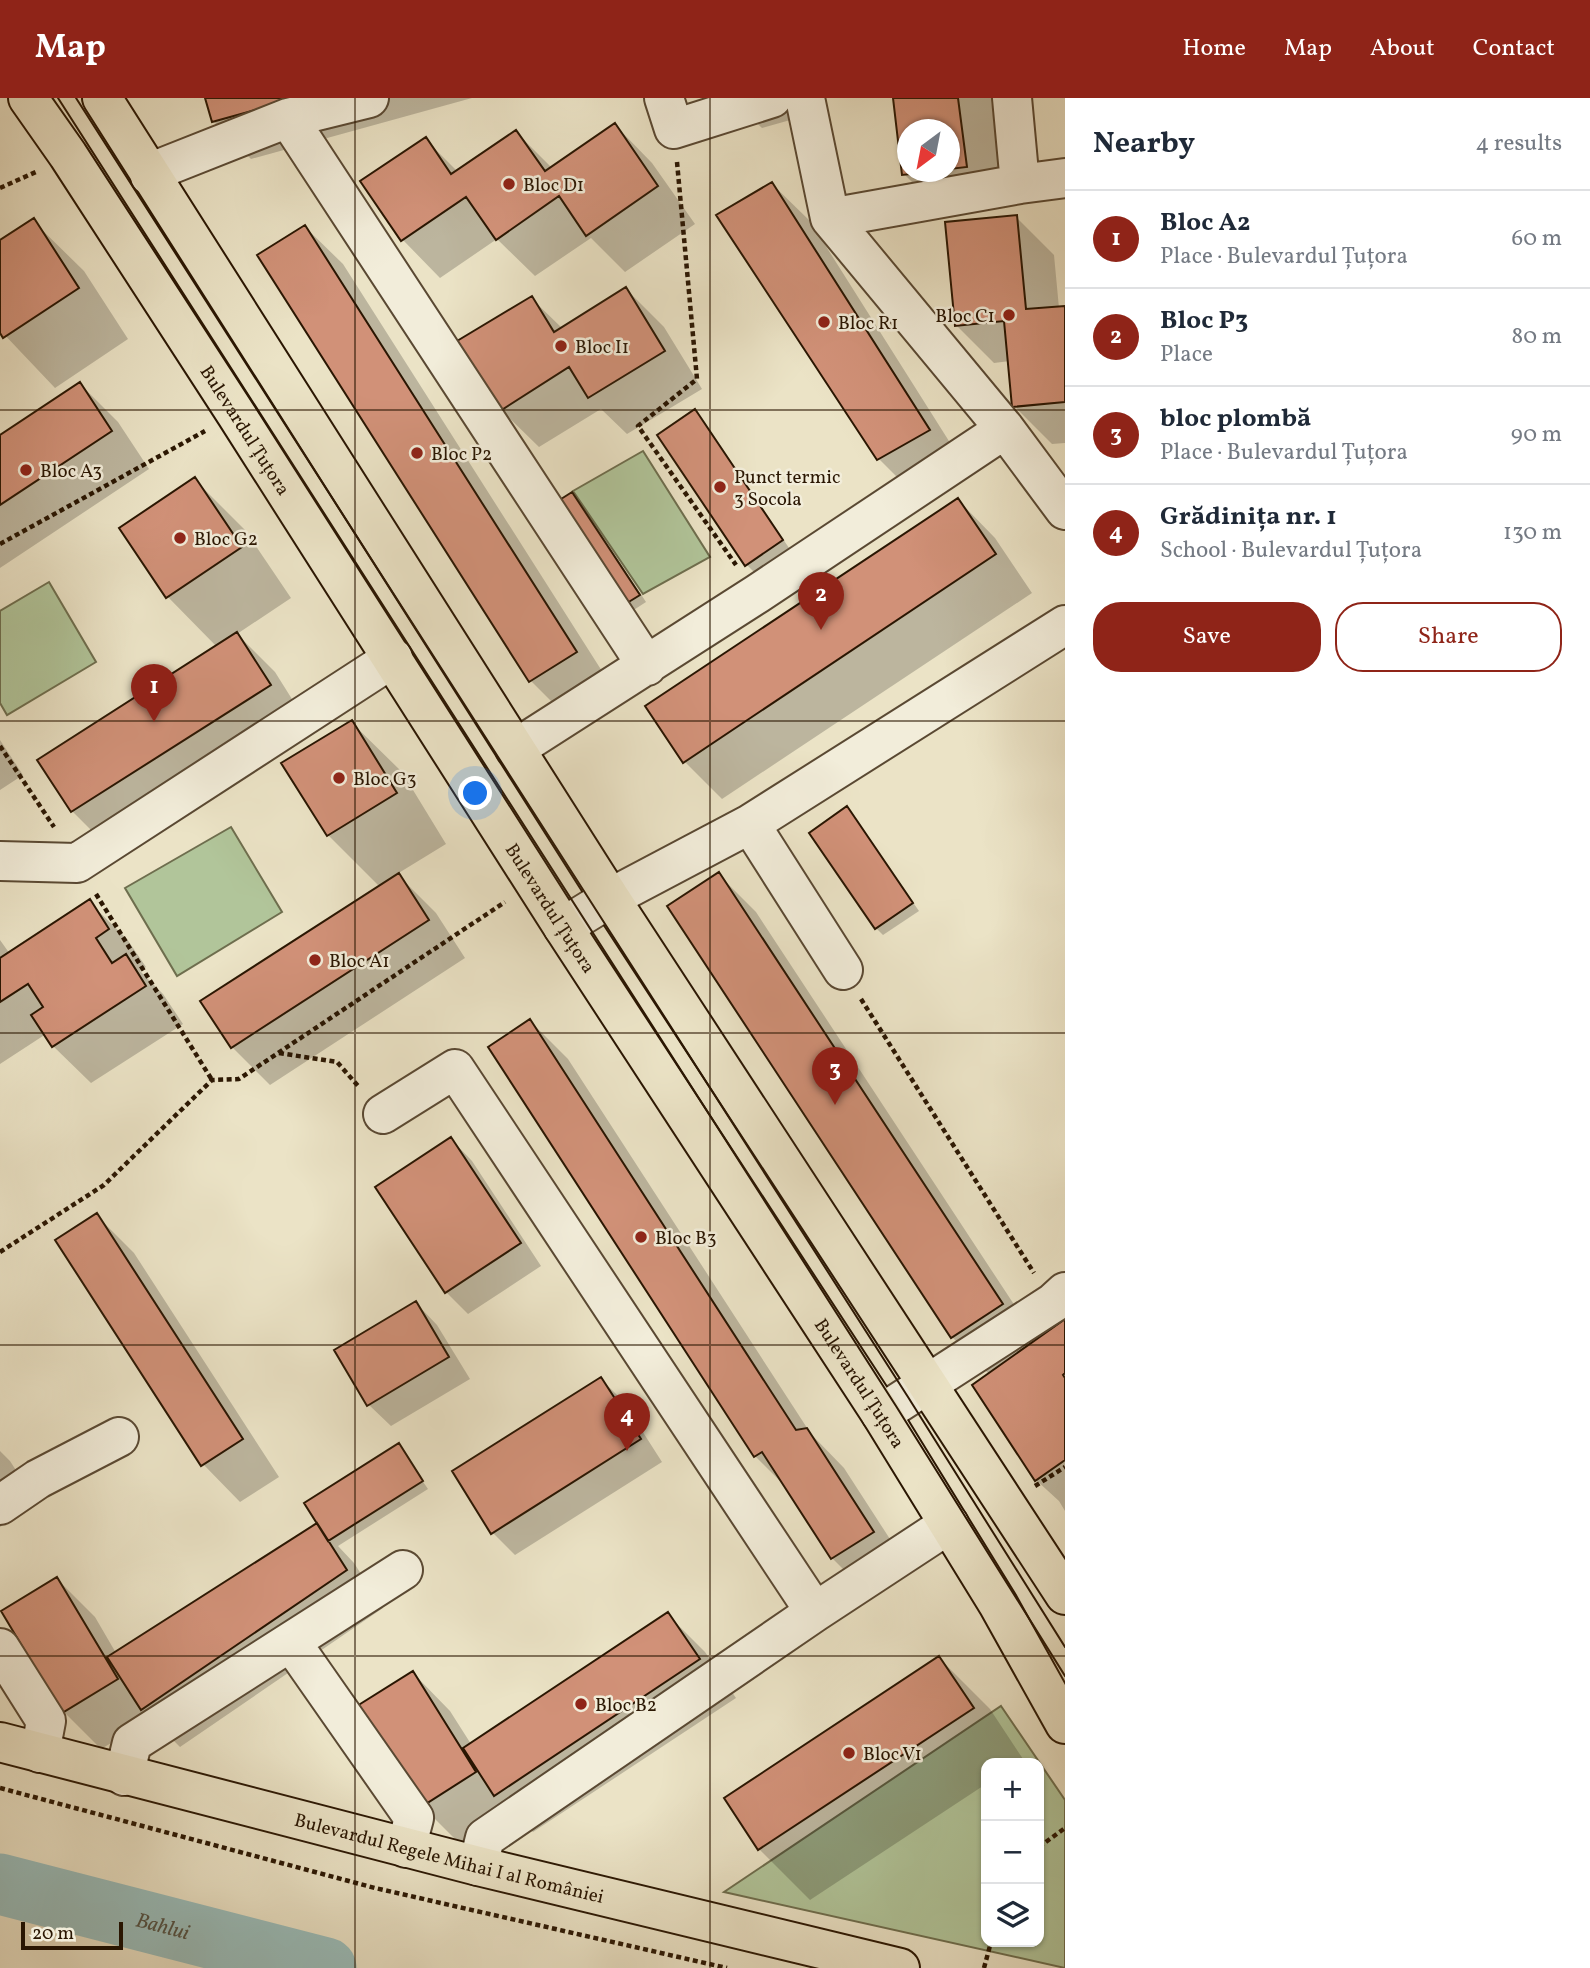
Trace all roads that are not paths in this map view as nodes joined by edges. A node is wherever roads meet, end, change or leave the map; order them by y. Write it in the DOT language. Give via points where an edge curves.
graph roads {
  1 [pos="27,98"];
  2 [pos="102,98"];
  3 [pos="369,98"];
  4 [pos="772,98"];
  5 [pos="805,98"];
  6 [pos="1012,98"];
  7 [pos="669,113"];
  8 [pos="288,118"];
  9 [pos="150,176"];
  10 [pos="1065,178"];
  11 [pos="1020,184"];
  12 [pos="830,218"];
  13 [pos="1005,429"];
  14 [pos="1065,510"];
  15 [pos="1065,625"];
  16 [pos="393,658"];
  17 [pos="647,666"];
  18 [pos="515,749"];
  19 [pos="750,824"];
  20 [pos="0,861"];
  21 [pos="610,898"];
  22 [pos="563,927"];
  23 [pos="843,970"];
  24 [pos="383,1114"];
  25 [pos="1059,1298"];
  26 [pos="927,1385"];
  27 [pos="881,1414"];
  28 [pos="119,1437"];
  29 [pos="0,1505"];
  30 [pos="949,1524"];
  31 [pos="403,1570"];
  32 [pos="1065,1595"];
  33 [pos="815,1612"];
  34 [pos="292,1642"];
  35 [pos="0,1648"];
  36 [pos="1065,1724"];
  37 [pos="0,1742"];
  38 [pos="40,1753"];
  39 [pos="124,1776"];
  40 [pos="406,1848"];
  41 [pos="478,1866"];
  42 [pos="900,1968"];
  1 -- 16 [label="main road, Bulevardul Țuțora"];
  2 -- 9 [label="main road"];
  3 -- 8 [label="street"];
  4 -- 7 [label="street"];
  5 -- 12 [label="street"];
  6 -- 11 [label="street"];
  8 -- 9 [label="street"];
  8 -- 17 [label="street"];
  9 -- 18 [label="main road"];
  10 -- 11 [label="street"];
  11 -- 12 [label="street"];
  12 -- 13 [label="street"];
  13 -- 14 [label="street"];
  13 -- 17 [label="street"];
  15 -- 19 [label="street"];
  16 -- 20 [label="street" via="77,863"];
  16 -- 22 [label="main road, Bulevardul Țuțora"];
  17 -- 18 [label="street"];
  18 -- 21 [label="main road"];
  19 -- 21 [label="street"];
  19 -- 23 [label="street"];
  21 -- 22 [label="street"];
  21 -- 26 [label="main road"];
  22 -- 27 [label="main road, Bulevardul Țuțora"];
  24 -- 33 [label="street" via="455,1069"];
  25 -- 26 [label="street"];
  26 -- 27 [label="street"];
  26 -- 32 [label="main road"];
  27 -- 30 [label="main road, Bulevardul Țuțora"];
  28 -- 29 [label="street" via="38,1479"];
  30 -- 33 [label="street"];
  30 -- 36 [label="main road, Bulevardul Țuțora"];
  31 -- 34 [label="street"];
  33 -- 41 [label="street" via="485,1838"];
  34 -- 39 [label="street" via="132,1743"];
  34 -- 40 [label="street" via="414,1818"];
  35 -- 38 [label="street" via="46,1721"];
  37 -- 38 [label="main road, Bulevardul Regele Mihai I al României"];
  38 -- 39 [label="main road, Bulevardul Regele Mihai I al României"];
  39 -- 40 [label="main road, Bulevardul Regele Mihai I al României"];
  40 -- 41 [label="main road, Bulevardul Regele Mihai I al României"];
  41 -- 42 [label="main road, Bulevardul Regele Mihai I al României"];
}
